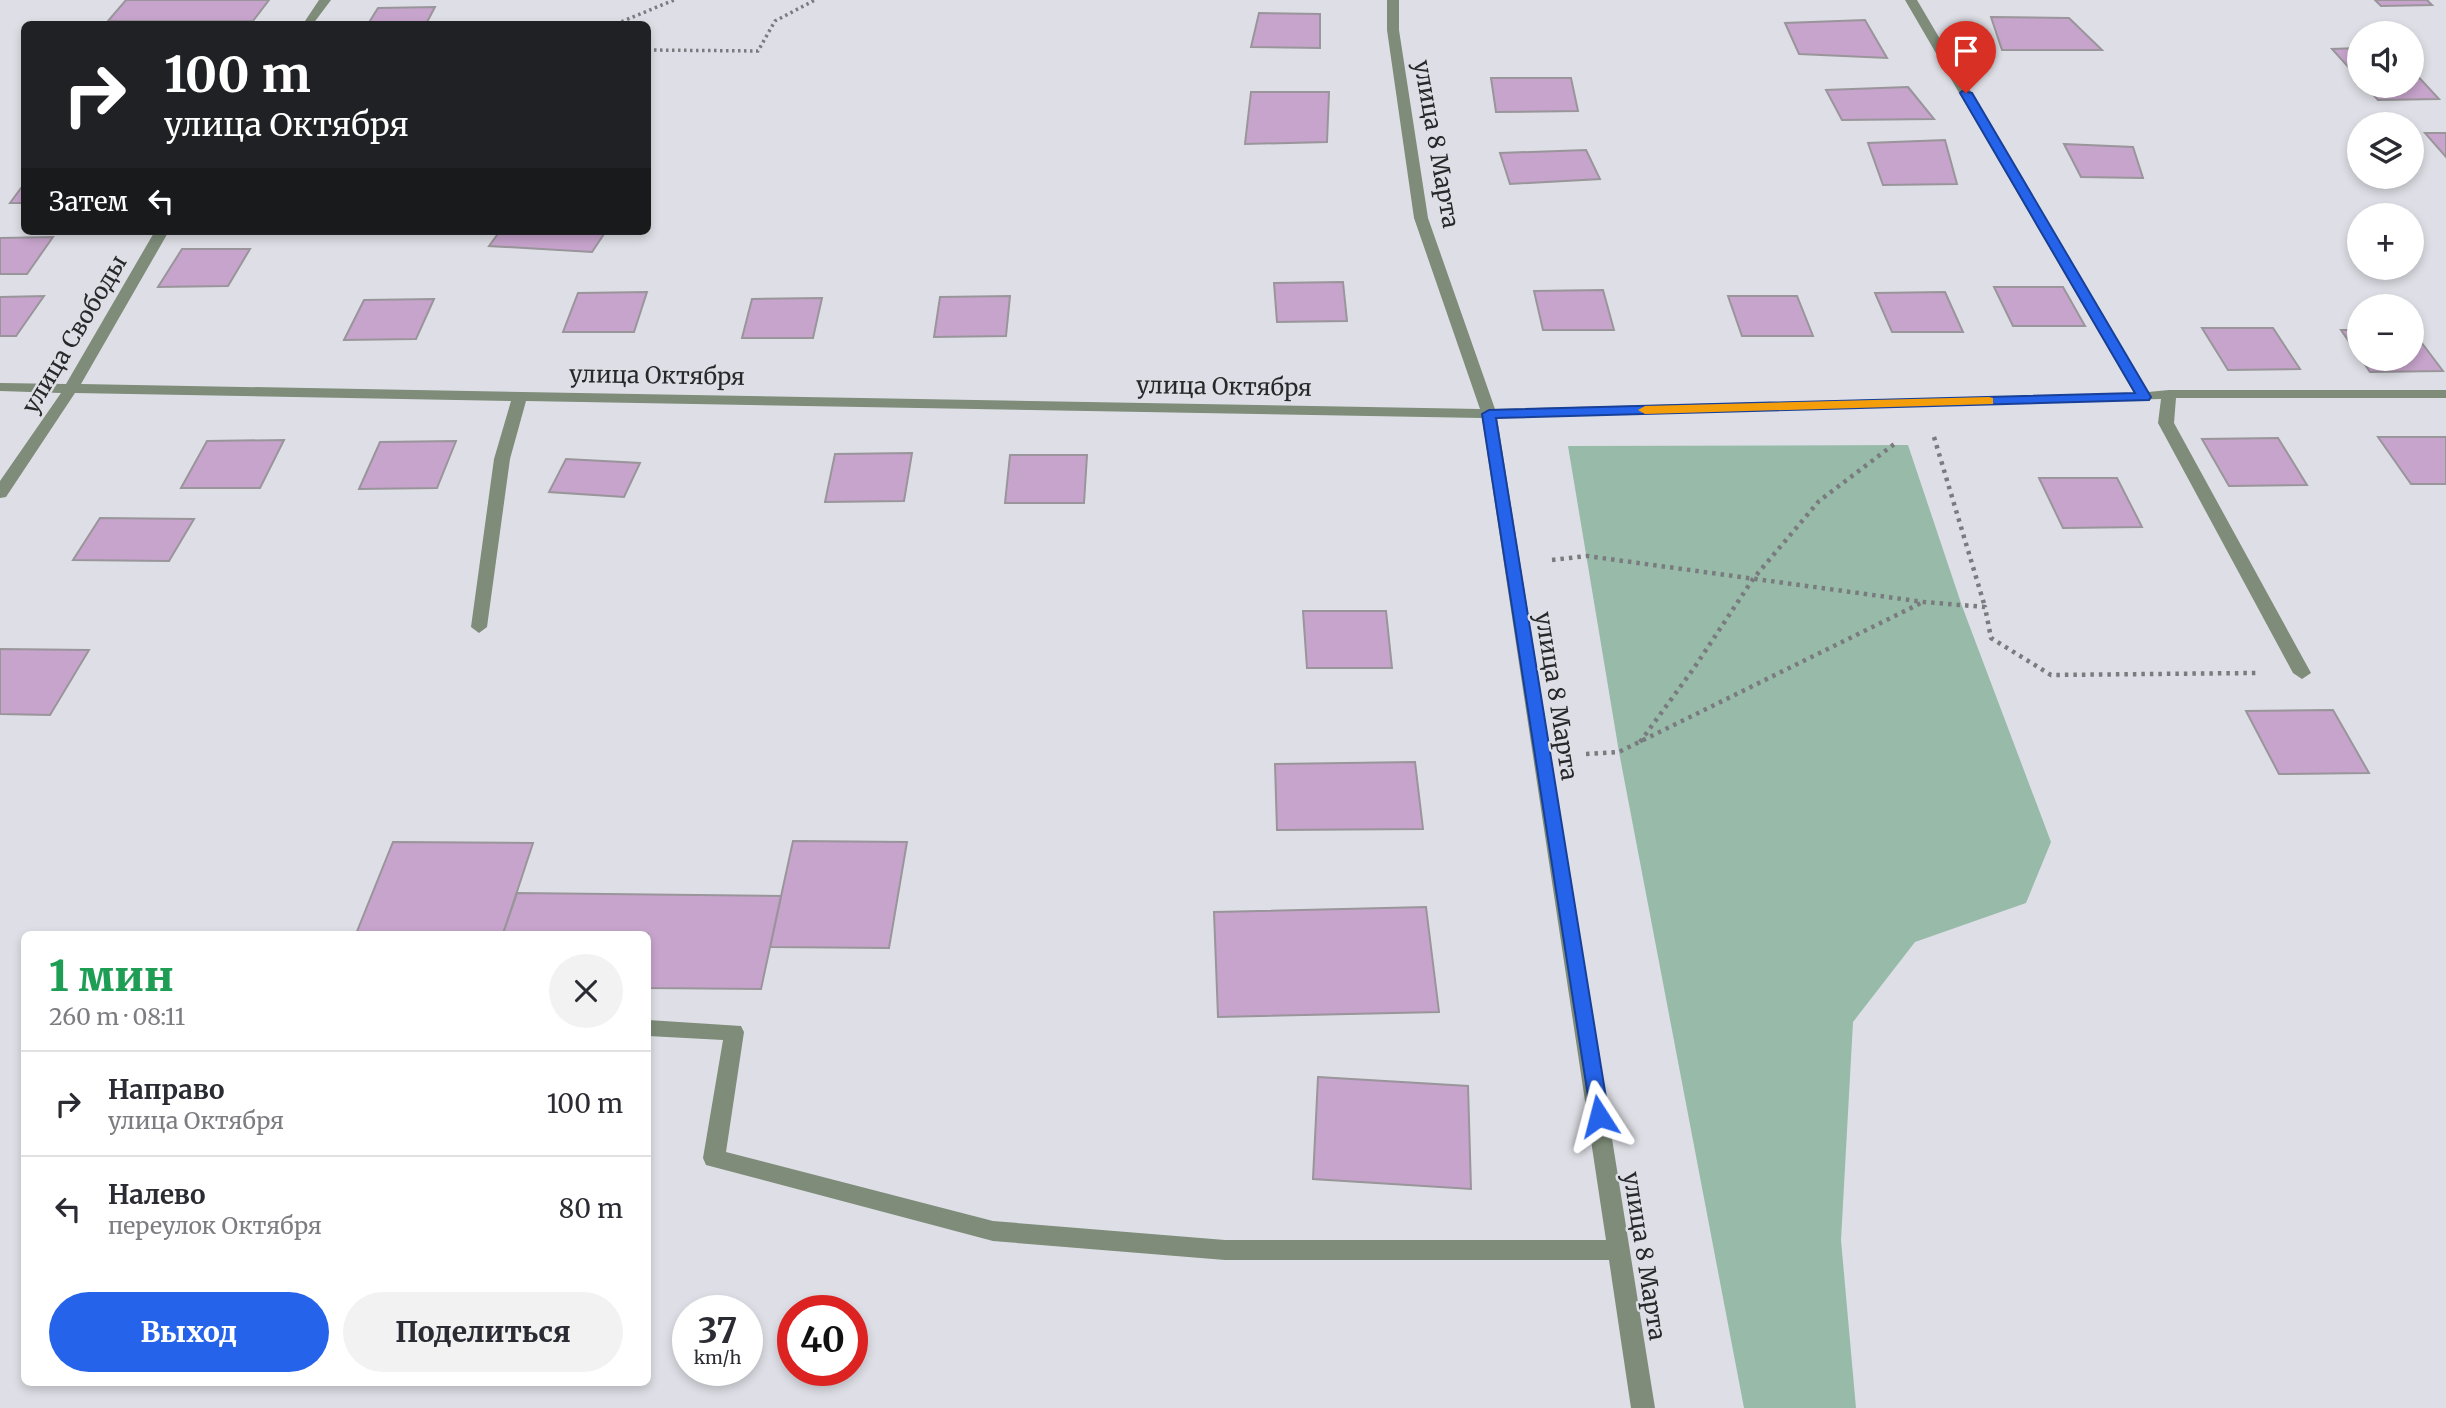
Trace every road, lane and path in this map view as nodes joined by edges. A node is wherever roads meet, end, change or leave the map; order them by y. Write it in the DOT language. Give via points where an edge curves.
graph roads {
  1 [pos="326,0"];
  2 [pos="674,0"];
  3 [pos="816,0"];
  4 [pos="1393,0"];
  5 [pos="1911,0"];
  6 [pos="310,21"];
  7 [pos="623,21"];
  8 [pos="651,50"];
  9 [pos="160,235"];
  10 [pos="0,387"];
  11 [pos="72,387"];
  12 [pos="2169,394"];
  13 [pos="2446,394"];
  14 [pos="520,396"];
  15 [pos="2144,397"];
  16 [pos="1489,414"];
  17 [pos="1933,432"];
  18 [pos="1899,440"];
  19 [pos="0,493"];
  20 [pos="1551,560"];
  21 [pos="1753,579"];
  22 [pos="1924,602"];
  23 [pos="1985,607"];
  24 [pos="479,627"];
  25 [pos="2302,673"];
  26 [pos="1640,742"];
  27 [pos="1586,754"];
  28 [pos="651,1028"];
  29 [pos="1620,1250"];
  30 [pos="1643,1408"];
  1 -- 6 [label="street"];
  2 -- 7 [label="path"];
  3 -- 8 [label="path" via="775,21 758,51"];
  4 -- 16 [label="street, улица 8 Марта" via="1393,30 1421,218"];
  5 -- 15 [label="street"];
  9 -- 11 [label="street, улица Свободы"];
  10 -- 11 [label="street, улица Октября"];
  11 -- 14 [label="street, улица Октября"];
  11 -- 19 [label="street, улица Свободы"];
  12 -- 13 [label="street, улица Октября"];
  12 -- 15 [label="street, улица Октября"];
  12 -- 25 [label="street" via="2166,423"];
  14 -- 16 [label="street, улица Октября"];
  14 -- 24 [label="street" via="502,458"];
  15 -- 16 [label="street, улица Октября"];
  16 -- 29 [label="street, улица 8 Марта"];
  17 -- 23 [label="path"];
  18 -- 21 [label="path" via="1819,501"];
  20 -- 21 [label="path" via="1587,556"];
  21 -- 22 [label="path"];
  21 -- 26 [label="path"];
  22 -- 23 [label="path"];
  22 -- 26 [label="path"];
  23 -- 25 [label="path" via="1991,638 2051,675"];
  26 -- 27 [label="path" via="1619,752"];
  28 -- 29 [label="street" via="734,1032 714,1158 993,1231 1225,1250"];
  29 -- 30 [label="street, улица 8 Марта"];
}
